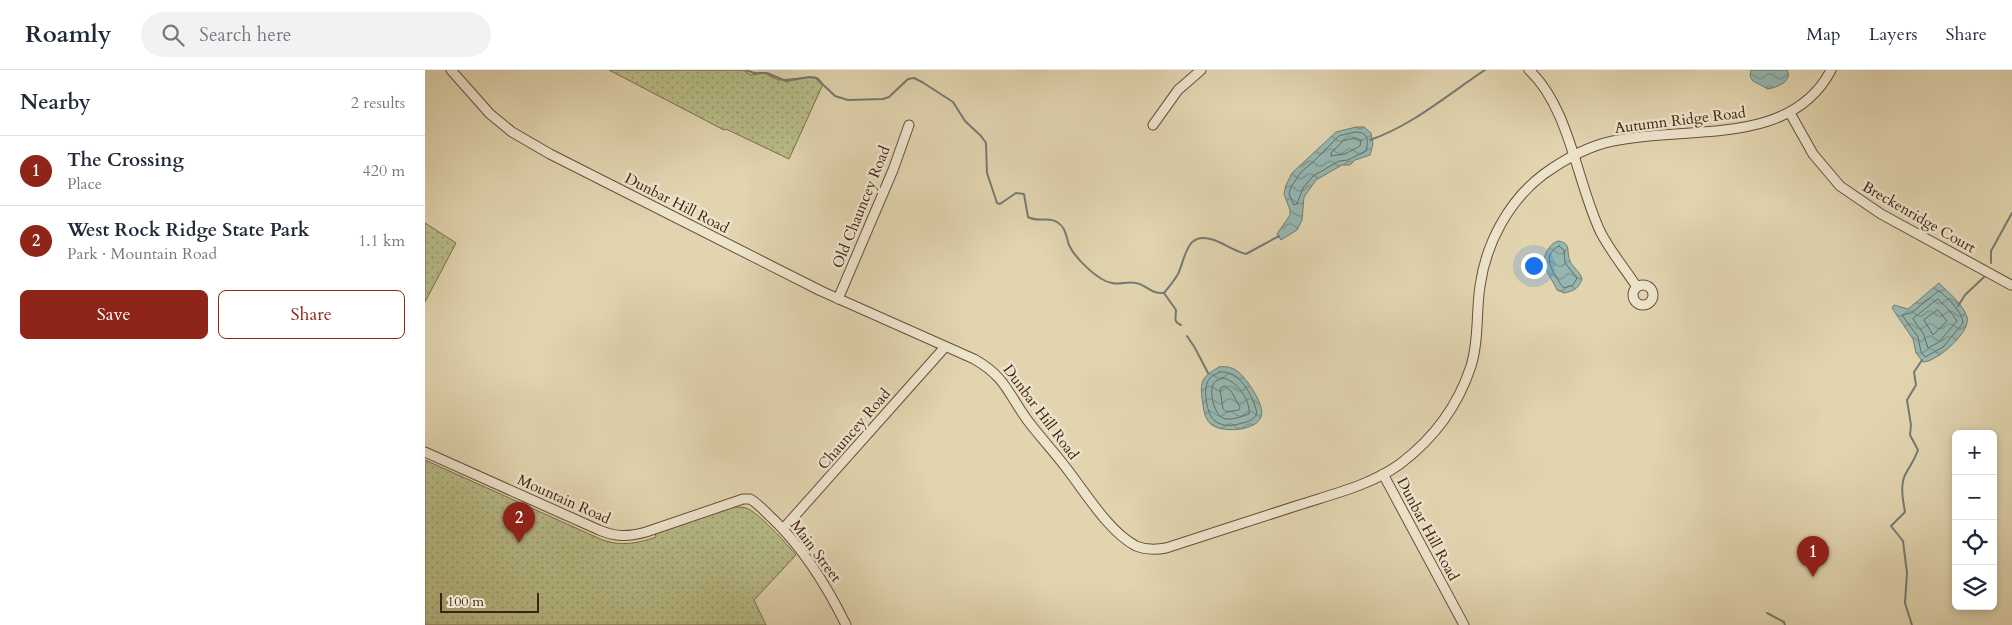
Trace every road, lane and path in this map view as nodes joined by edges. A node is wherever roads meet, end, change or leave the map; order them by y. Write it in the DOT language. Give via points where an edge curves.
graph roads {
  1 [pos="451,70"];
  2 [pos="1201,70"];
  3 [pos="1529,70"];
  4 [pos="1831,70"];
  5 [pos="1790,113"];
  6 [pos="909,125"];
  7 [pos="1153,126"];
  8 [pos="1573,156"];
  9 [pos="2011,285"];
  10 [pos="1637,287"];
  11 [pos="838,299"];
  12 [pos="945,347"];
  13 [pos="425,452"];
  14 [pos="1383,474"];
  15 [pos="753,501"];
  16 [pos="783,529"];
  17 [pos="846,625"];
  18 [pos="1463,625"];
  1 -- 11 [label="street, Dunbar Hill Road" via="490,114 523,139"];
  2 -- 7 [label="street" via="1178,90"];
  3 -- 8 [label="street" via="1557,112"];
  4 -- 5 [label="street, Autumn Ridge Road" via="1812,96"];
  5 -- 8 [label="street, Autumn Ridge Road" via="1758,124 1611,141"];
  5 -- 9 [label="street, Breckenridge Court" via="1813,154 1840,186 1881,214"];
  6 -- 11 [label="street, Old Chauncey Road"];
  8 -- 10 [label="street" via="1601,233"];
  8 -- 14 [label="street, Autumn Ridge Road" via="1531,185 1501,223 1483,271 1475,349 1463,387 1430,437"];
  11 -- 12 [label="street, Dunbar Hill Road"];
  12 -- 14 [label="street, Dunbar Hill Road" via="983,364 999,376 1028,421 1108,521 1125,538 1143,548 1165,548"];
  12 -- 16 [label="street, Chauncey Road"];
  13 -- 15 [label="street, Mountain Road" via="616,536 645,532 743,499"];
  14 -- 18 [label="street, Dunbar Hill Road"];
  15 -- 16 [label="street, Main Street"];
  16 -- 17 [label="street, Main Street" via="822,578"];
}
